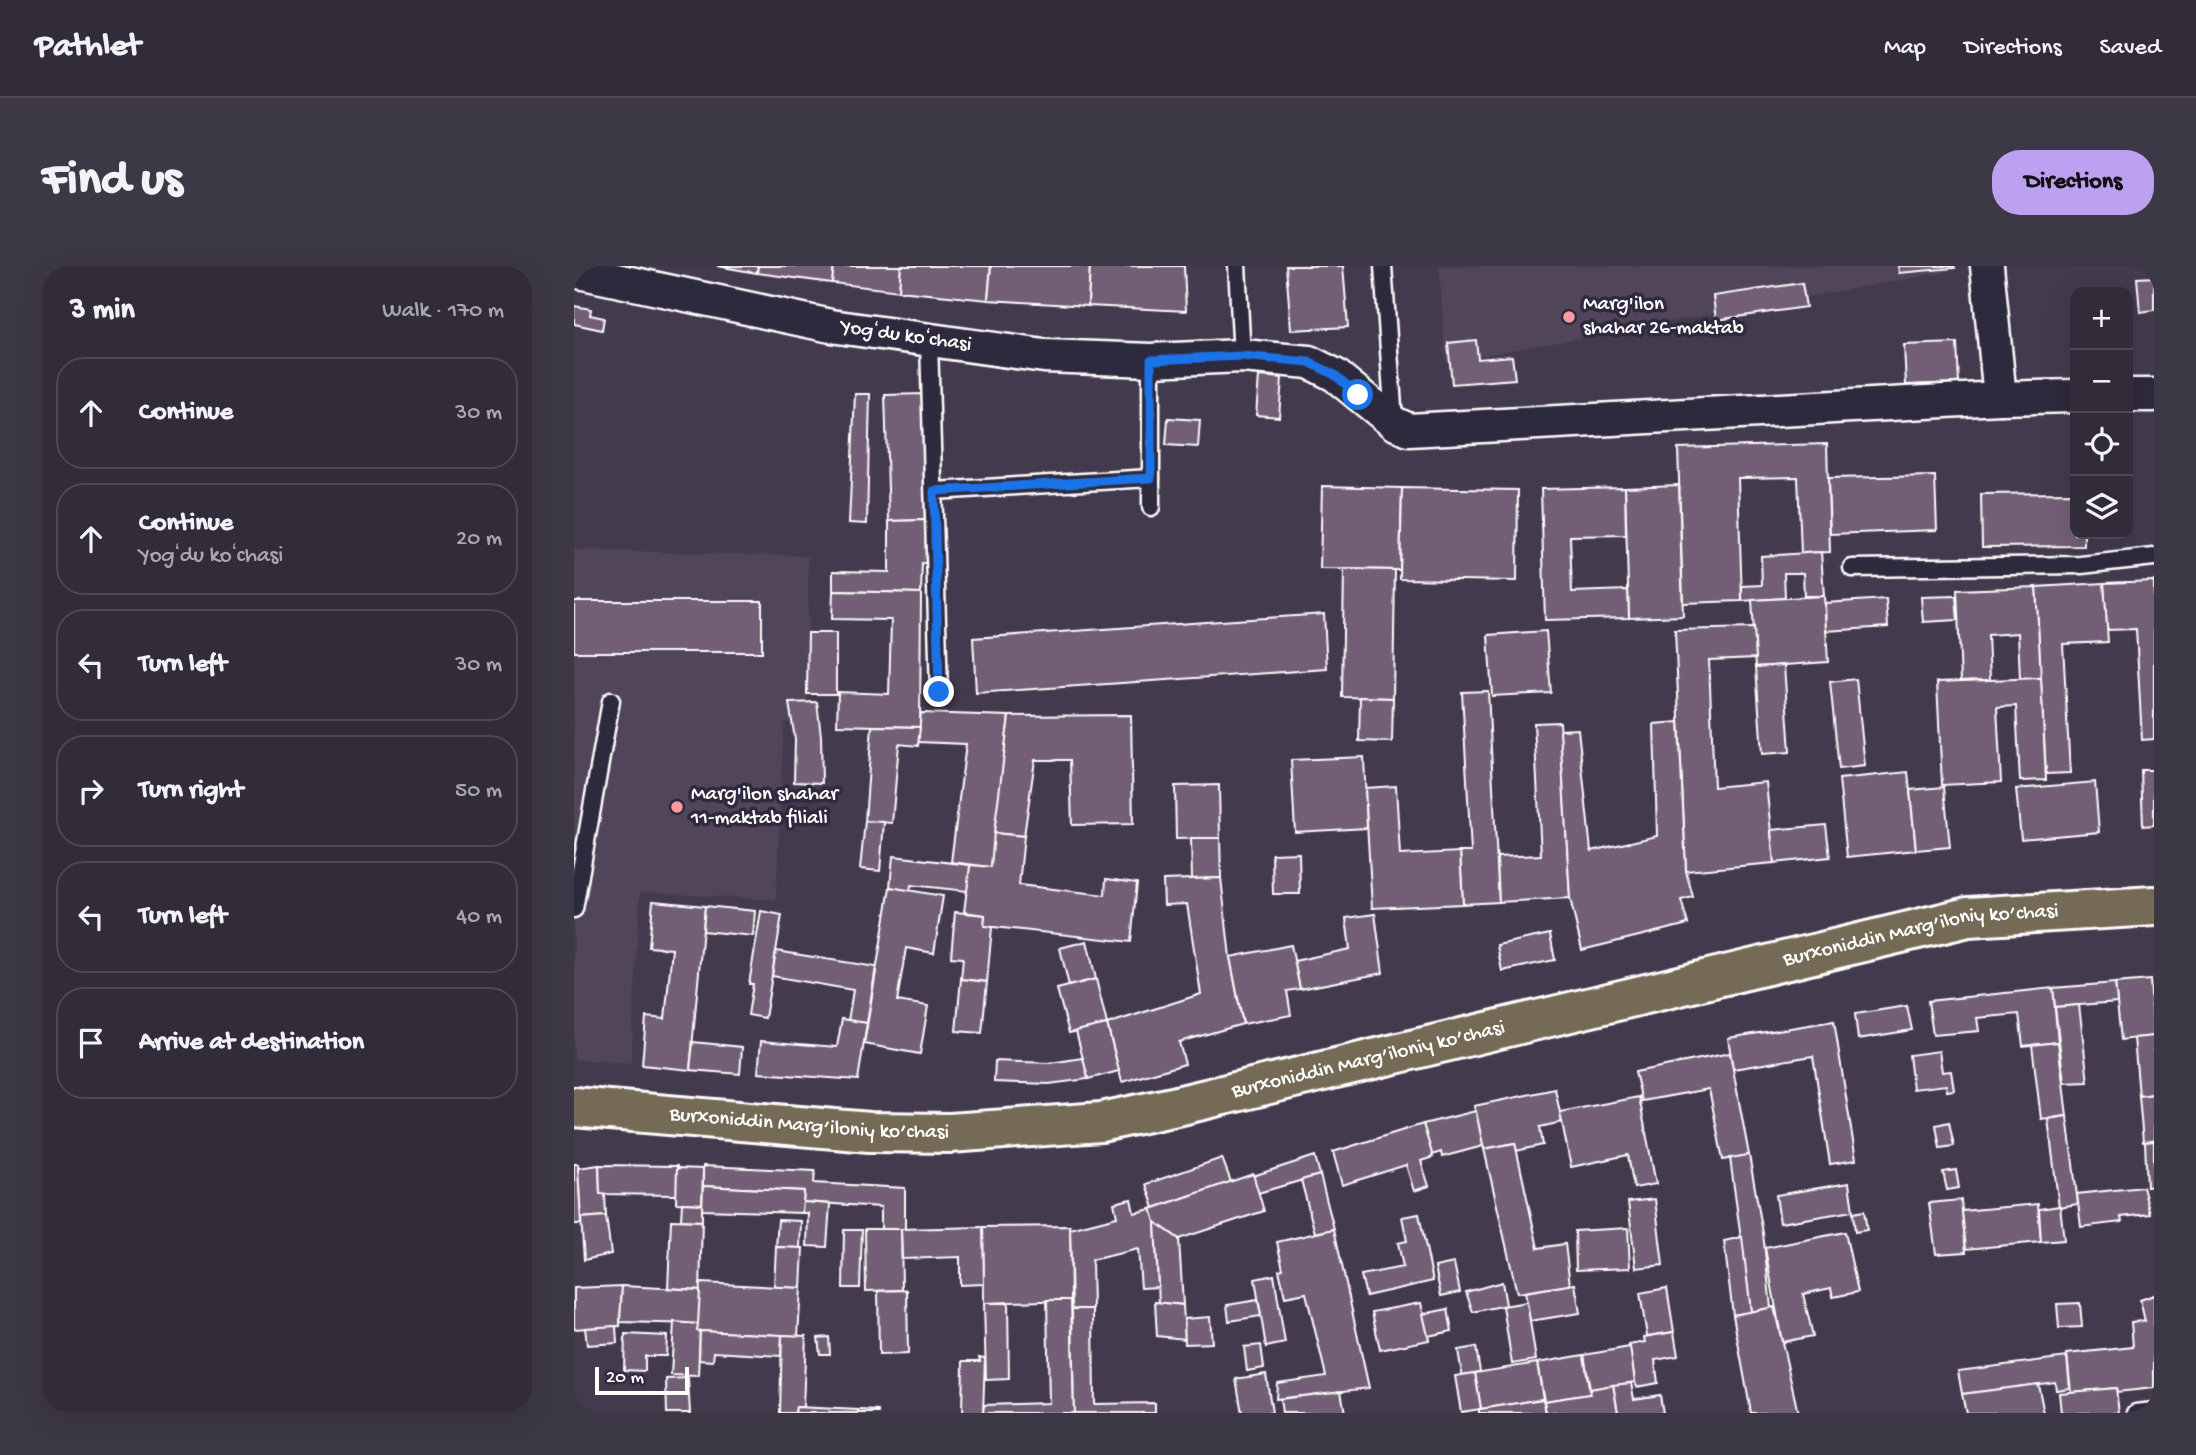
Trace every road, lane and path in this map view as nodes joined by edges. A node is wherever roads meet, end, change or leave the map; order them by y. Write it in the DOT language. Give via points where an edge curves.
graph roads {
  1 [pos="1237,266"];
  2 [pos="1383,266"];
  3 [pos="1987,266"];
  4 [pos="574,271"];
  5 [pos="929,340"];
  6 [pos="1242,356"];
  7 [pos="1151,360"];
  8 [pos="2133,395"];
  9 [pos="2154,395"];
  10 [pos="2070,396"];
  11 [pos="2000,398"];
  12 [pos="1394,423"];
  13 [pos="1151,478"];
  14 [pos="934,491"];
  15 [pos="1151,507"];
  16 [pos="2154,557"];
  17 [pos="1852,568"];
  18 [pos="939,692"];
  19 [pos="611,701"];
  20 [pos="2154,906"];
  21 [pos="574,909"];
  22 [pos="574,1107"];
  23 [pos="2154,1411"];
  24 [pos="2136,1413"];
  1 -- 6 [label="lane"];
  2 -- 12 [label="lane"];
  3 -- 11 [label="street"];
  4 -- 5 [label="street, Yogʻdu koʻchasi" via="831,326"];
  5 -- 7 [label="street, Yogʻdu koʻchasi" via="1044,356"];
  5 -- 14 [label="lane"];
  6 -- 7 [label="street, Yogʻdu koʻchasi"];
  6 -- 12 [label="street, Yogʻdu koʻchasi" via="1309,362 1335,375"];
  7 -- 13 [label="lane"];
  8 -- 9 [label="street"];
  10 -- 11 [label="street"];
  11 -- 12 [label="street" via="1409,430"];
  13 -- 14 [label="lane"];
  13 -- 15 [label="lane"];
  14 -- 18 [label="lane"];
  16 -- 17 [label="lane" via="2081,565"];
  19 -- 21 [label="lane"];
  20 -- 22 [label="main road, Burxoniddin Marg’iloniy ko’chasi" via="1968,917 1101,1122 950,1133 870,1132"];
  23 -- 24 [label="lane"];
}
